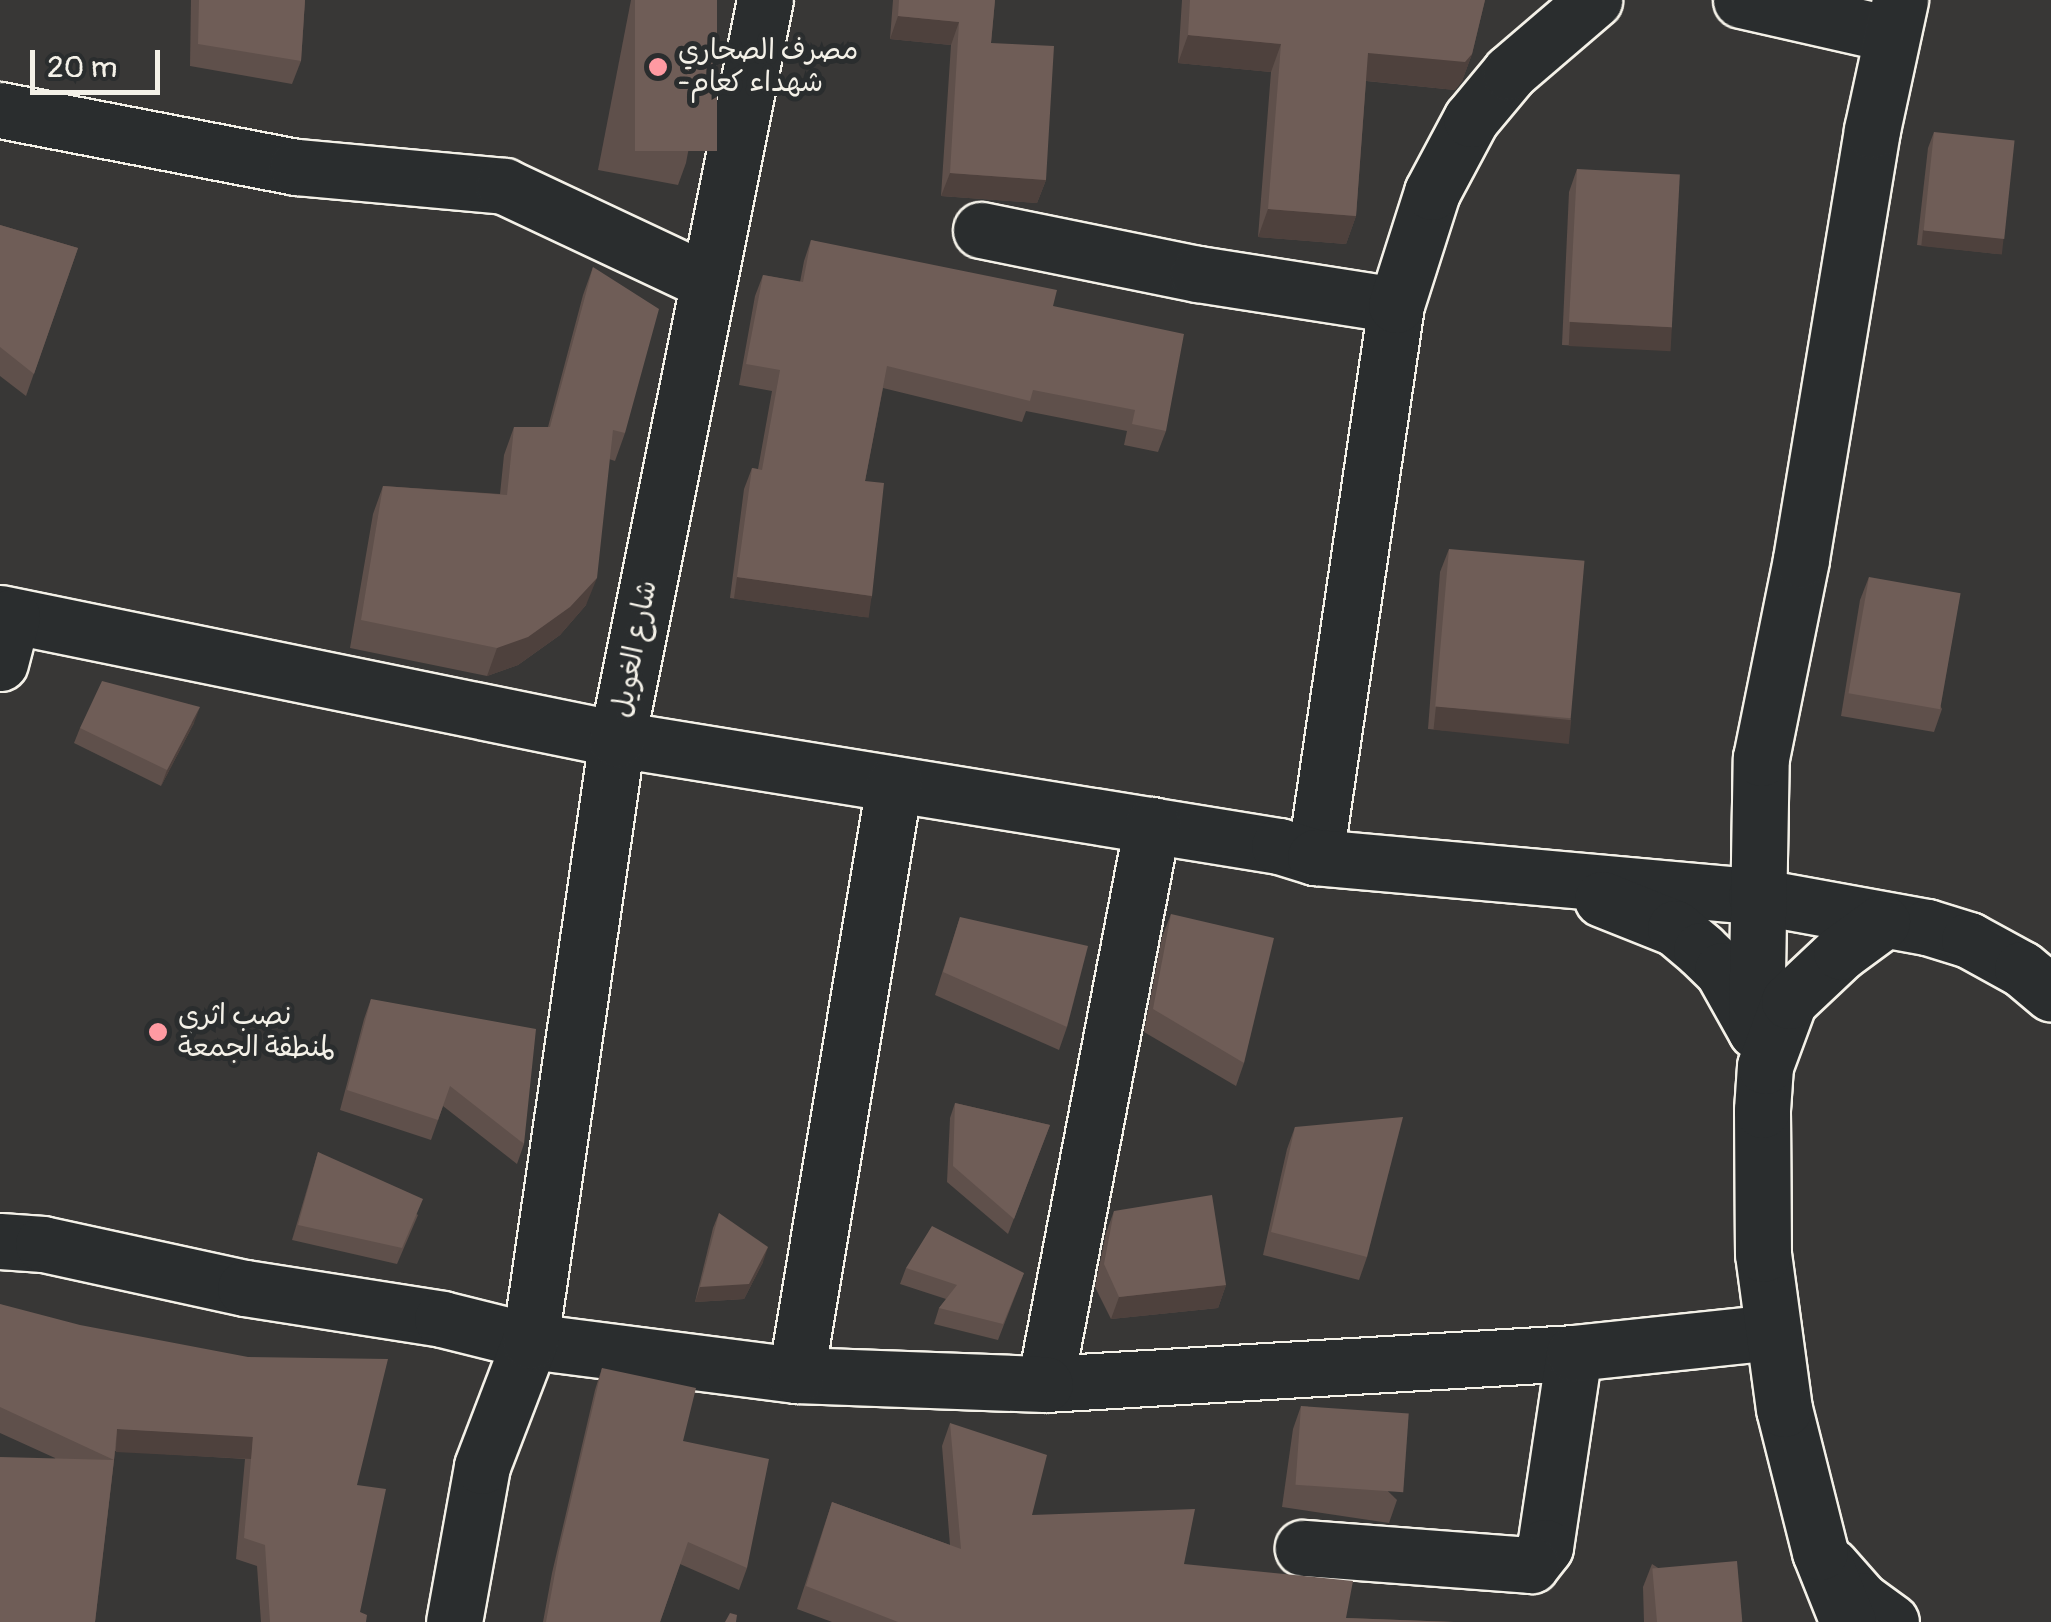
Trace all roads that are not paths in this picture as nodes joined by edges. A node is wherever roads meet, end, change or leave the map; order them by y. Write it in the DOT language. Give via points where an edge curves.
graph roads {
  1 [pos="765,0"];
  2 [pos="1594,0"];
  3 [pos="1740,0"];
  4 [pos="1896,17"];
  5 [pos="0,110"];
  6 [pos="981,230"];
  7 [pos="706,281"];
  8 [pos="1396,305"];
  9 [pos="4,631"];
  10 [pos="617,739"];
  11 [pos="894,784"];
  12 [pos="1152,825"];
  13 [pos="1315,857"];
  14 [pos="1557,876"];
  15 [pos="1756,896"];
  16 [pos="1882,922"];
  17 [pos="2050,991"];
  18 [pos="1760,1048"];
  19 [pos="0,1240"];
  20 [pos="1773,1332"];
  21 [pos="530,1341"];
  22 [pos="1574,1353"];
  23 [pos="796,1375"];
  24 [pos="1045,1384"];
  25 [pos="1302,1548"];
  26 [pos="1820,1552"];
  27 [pos="454,1622"];
  28 [pos="1848,1622"];
  29 [pos="1892,1622"];
  1 -- 7 [label="street, شارع الغويل"];
  2 -- 8 [label="street" via="1510,72 1471,119 1432,192"];
  3 -- 4 [label="street"];
  4 -- 15 [label="street" via="1761,758"];
  5 -- 7 [label="street" via="297,167 504,186"];
  6 -- 8 [label="street"];
  7 -- 10 [label="street, شارع الغويل"];
  8 -- 13 [label="street"];
  9 -- 10 [label="street, شارع الغويل"];
  10 -- 11 [label="street"];
  10 -- 21 [label="street"];
  11 -- 12 [label="street"];
  11 -- 23 [label="street"];
  12 -- 13 [label="street"];
  12 -- 24 [label="street"];
  13 -- 14 [label="street"];
  14 -- 15 [label="street"];
  14 -- 18 [label="street" via="1675,928 1722,970"];
  15 -- 16 [label="street"];
  15 -- 18 [label="street"];
  16 -- 17 [label="street" via="1969,940"];
  16 -- 18 [label="street" via="1789,1001"];
  18 -- 20 [label="street" via="1763,1254"];
  19 -- 21 [label="street" via="442,1319"];
  20 -- 22 [label="street"];
  20 -- 26 [label="street" via="1784,1409"];
  21 -- 23 [label="street"];
  21 -- 27 [label="street" via="482,1466"];
  22 -- 24 [label="street"];
  22 -- 25 [label="street" via="1545,1547 1532,1565"];
  23 -- 24 [label="street"];
  26 -- 28 [label="street"];
  26 -- 29 [label="street" via="1861,1600"];
}
